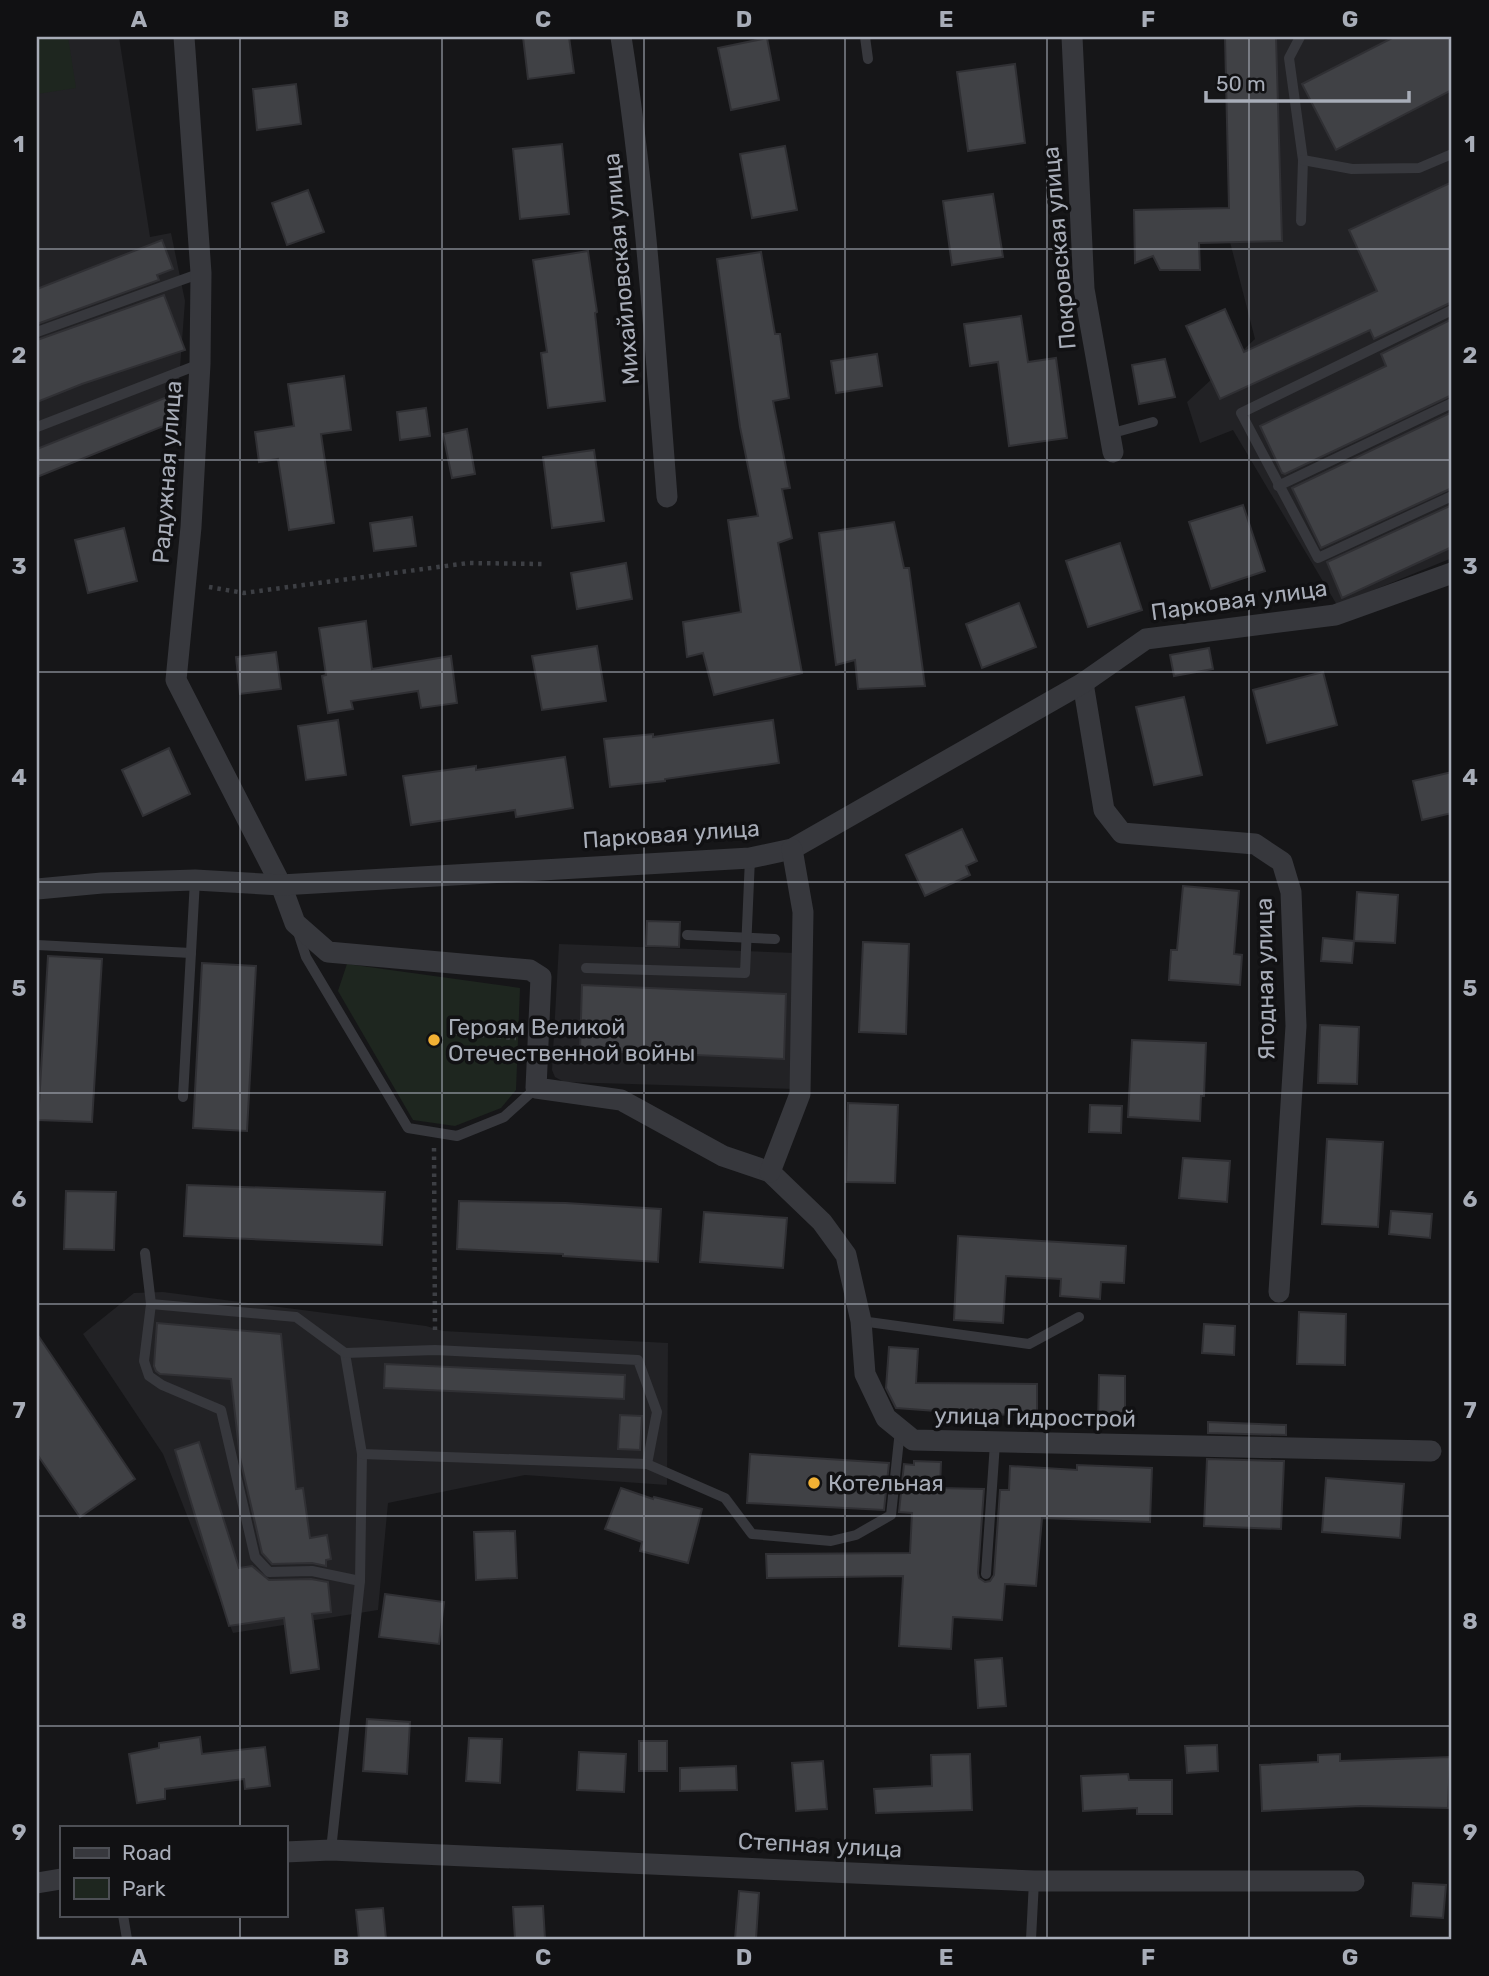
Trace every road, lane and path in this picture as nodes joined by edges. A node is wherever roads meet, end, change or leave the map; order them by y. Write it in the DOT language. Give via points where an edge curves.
graph roads {
  1 [pos="184,37"];
  2 [pos="621,37"];
  3 [pos="864,37"];
  4 [pos="1072,37"];
  5 [pos="1300,37"];
  6 [pos="868,59"];
  7 [pos="1452,154"];
  8 [pos="1303,160"];
  9 [pos="1301,221"];
  10 [pos="201,273"];
  11 [pos="1452,310"];
  12 [pos="37,332"];
  13 [pos="201,364"];
  14 [pos="1452,403"];
  15 [pos="1153,422"];
  16 [pos="37,427"];
  17 [pos="1111,443"];
  18 [pos="1278,486"];
  19 [pos="1452,496"];
  20 [pos="667,497"];
  21 [pos="542,564"];
  22 [pos="1452,573"];
  23 [pos="185,584"];
  24 [pos="1083,683"];
  25 [pos="792,849"];
  26 [pos="750,858"];
  27 [pos="195,880"];
  28 [pos="281,885"];
  29 [pos="37,889"];
  30 [pos="295,923"];
  31 [pos="687,935"];
  32 [pos="747,938"];
  33 [pos="775,939"];
  34 [pos="37,945"];
  35 [pos="191,953"];
  36 [pos="586,968"];
  37 [pos="447,1032"];
  38 [pos="538,1040"];
  39 [pos="536,1088"];
  40 [pos="183,1097"];
  41 [pos="433,1132"];
  42 [pos="770,1172"];
  43 [pos="145,1253"];
  44 [pos="1279,1292"];
  45 [pos="151,1304"];
  46 [pos="1079,1317"];
  47 [pos="861,1321"];
  48 [pos="435,1350"];
  49 [pos="345,1353"];
  50 [pos="900,1430"];
  51 [pos="995,1443"];
  52 [pos="1431,1451"];
  53 [pos="362,1454"];
  54 [pos="646,1464"];
  55 [pos="986,1574"];
  56 [pos="360,1581"];
  57 [pos="331,1850"];
  58 [pos="287,1852"];
  59 [pos="60,1879"];
  60 [pos="1034,1881"];
  61 [pos="1354,1881"];
  62 [pos="37,1883"];
  63 [pos="123,1916"];
  64 [pos="127,1939"];
  65 [pos="1031,1939"];
  1 -- 10 [label="street, Радужная улица"];
  2 -- 20 [label="street, Михайловская улица" via="643,211"];
  3 -- 6 [label="lane"];
  4 -- 17 [label="street, Покровская улица" via="1084,289"];
  5 -- 8 [label="lane" via="1289,58"];
  7 -- 8 [label="lane" via="1419,168 1352,169"];
  8 -- 9 [label="lane"];
  10 -- 12 [label="lane"];
  10 -- 13 [label="street, Радужная улица"];
  11 -- 18 [label="lane" via="1241,413"];
  13 -- 16 [label="lane"];
  13 -- 23 [label="street, Радужная улица"];
  14 -- 18 [label="lane"];
  15 -- 17 [label="lane"];
  18 -- 19 [label="lane" via="1318,558"];
  21 -- 23 [label="path" via="468,563 244,593"];
  22 -- 24 [label="street, Парковая улица" via="1335,615 1146,639"];
  23 -- 28 [label="street, Радужная улица" via="176,680"];
  24 -- 25 [label="street, Парковая улица"];
  24 -- 44 [label="street, Ягодная улица" via="1104,810 1122,833 1255,844 1282,862 1291,892 1296,1026"];
  25 -- 26 [label="street, Парковая улица"];
  25 -- 42 [label="street" via="803,912 800,1094"];
  26 -- 28 [label="street, Парковая улица"];
  26 -- 32 [label="lane"];
  27 -- 28 [label="street, Парковая улица"];
  27 -- 29 [label="street, Парковая улица"];
  27 -- 35 [label="lane"];
  28 -- 30 [label="street"];
  30 -- 38 [label="street" via="328,951 530,970 541,977"];
  30 -- 41 [label="lane" via="306,957 408,1128"];
  31 -- 32 [label="lane"];
  32 -- 33 [label="lane"];
  32 -- 36 [label="lane" via="745,973"];
  34 -- 35 [label="lane"];
  35 -- 40 [label="lane"];
  37 -- 38 [label="path"];
  38 -- 39 [label="street"];
  39 -- 41 [label="lane" via="504,1117 457,1136"];
  39 -- 42 [label="street, улица Гидрострой" via="621,1100 723,1156"];
  41 -- 48 [label="path"];
  42 -- 47 [label="street, улица Гидрострой" via="822,1222 846,1255"];
  43 -- 45 [label="lane"];
  45 -- 49 [label="lane" via="296,1317"];
  45 -- 56 [label="lane" via="144,1361 149,1376 221,1410 255,1557 269,1572 312,1571"];
  46 -- 47 [label="lane" via="1030,1344"];
  47 -- 50 [label="street, улица Гидрострой" via="865,1374 886,1418"];
  48 -- 49 [label="lane"];
  48 -- 54 [label="lane" via="638,1360 657,1412"];
  49 -- 53 [label="lane"];
  50 -- 51 [label="street, улица Гидрострой" via="912,1440"];
  50 -- 54 [label="lane" via="891,1515 856,1535 831,1541 752,1534 725,1498"];
  51 -- 52 [label="street, улица Гидрострой"];
  51 -- 55 [label="lane"];
  53 -- 54 [label="lane"];
  53 -- 56 [label="lane"];
  56 -- 57 [label="lane"];
  57 -- 58 [label="street, Степная улица"];
  57 -- 60 [label="street, Степная улица"];
  59 -- 62 [label="street"];
  60 -- 61 [label="street, Степная улица"];
  60 -- 65 [label="lane"];
  63 -- 64 [label="lane"];
}
